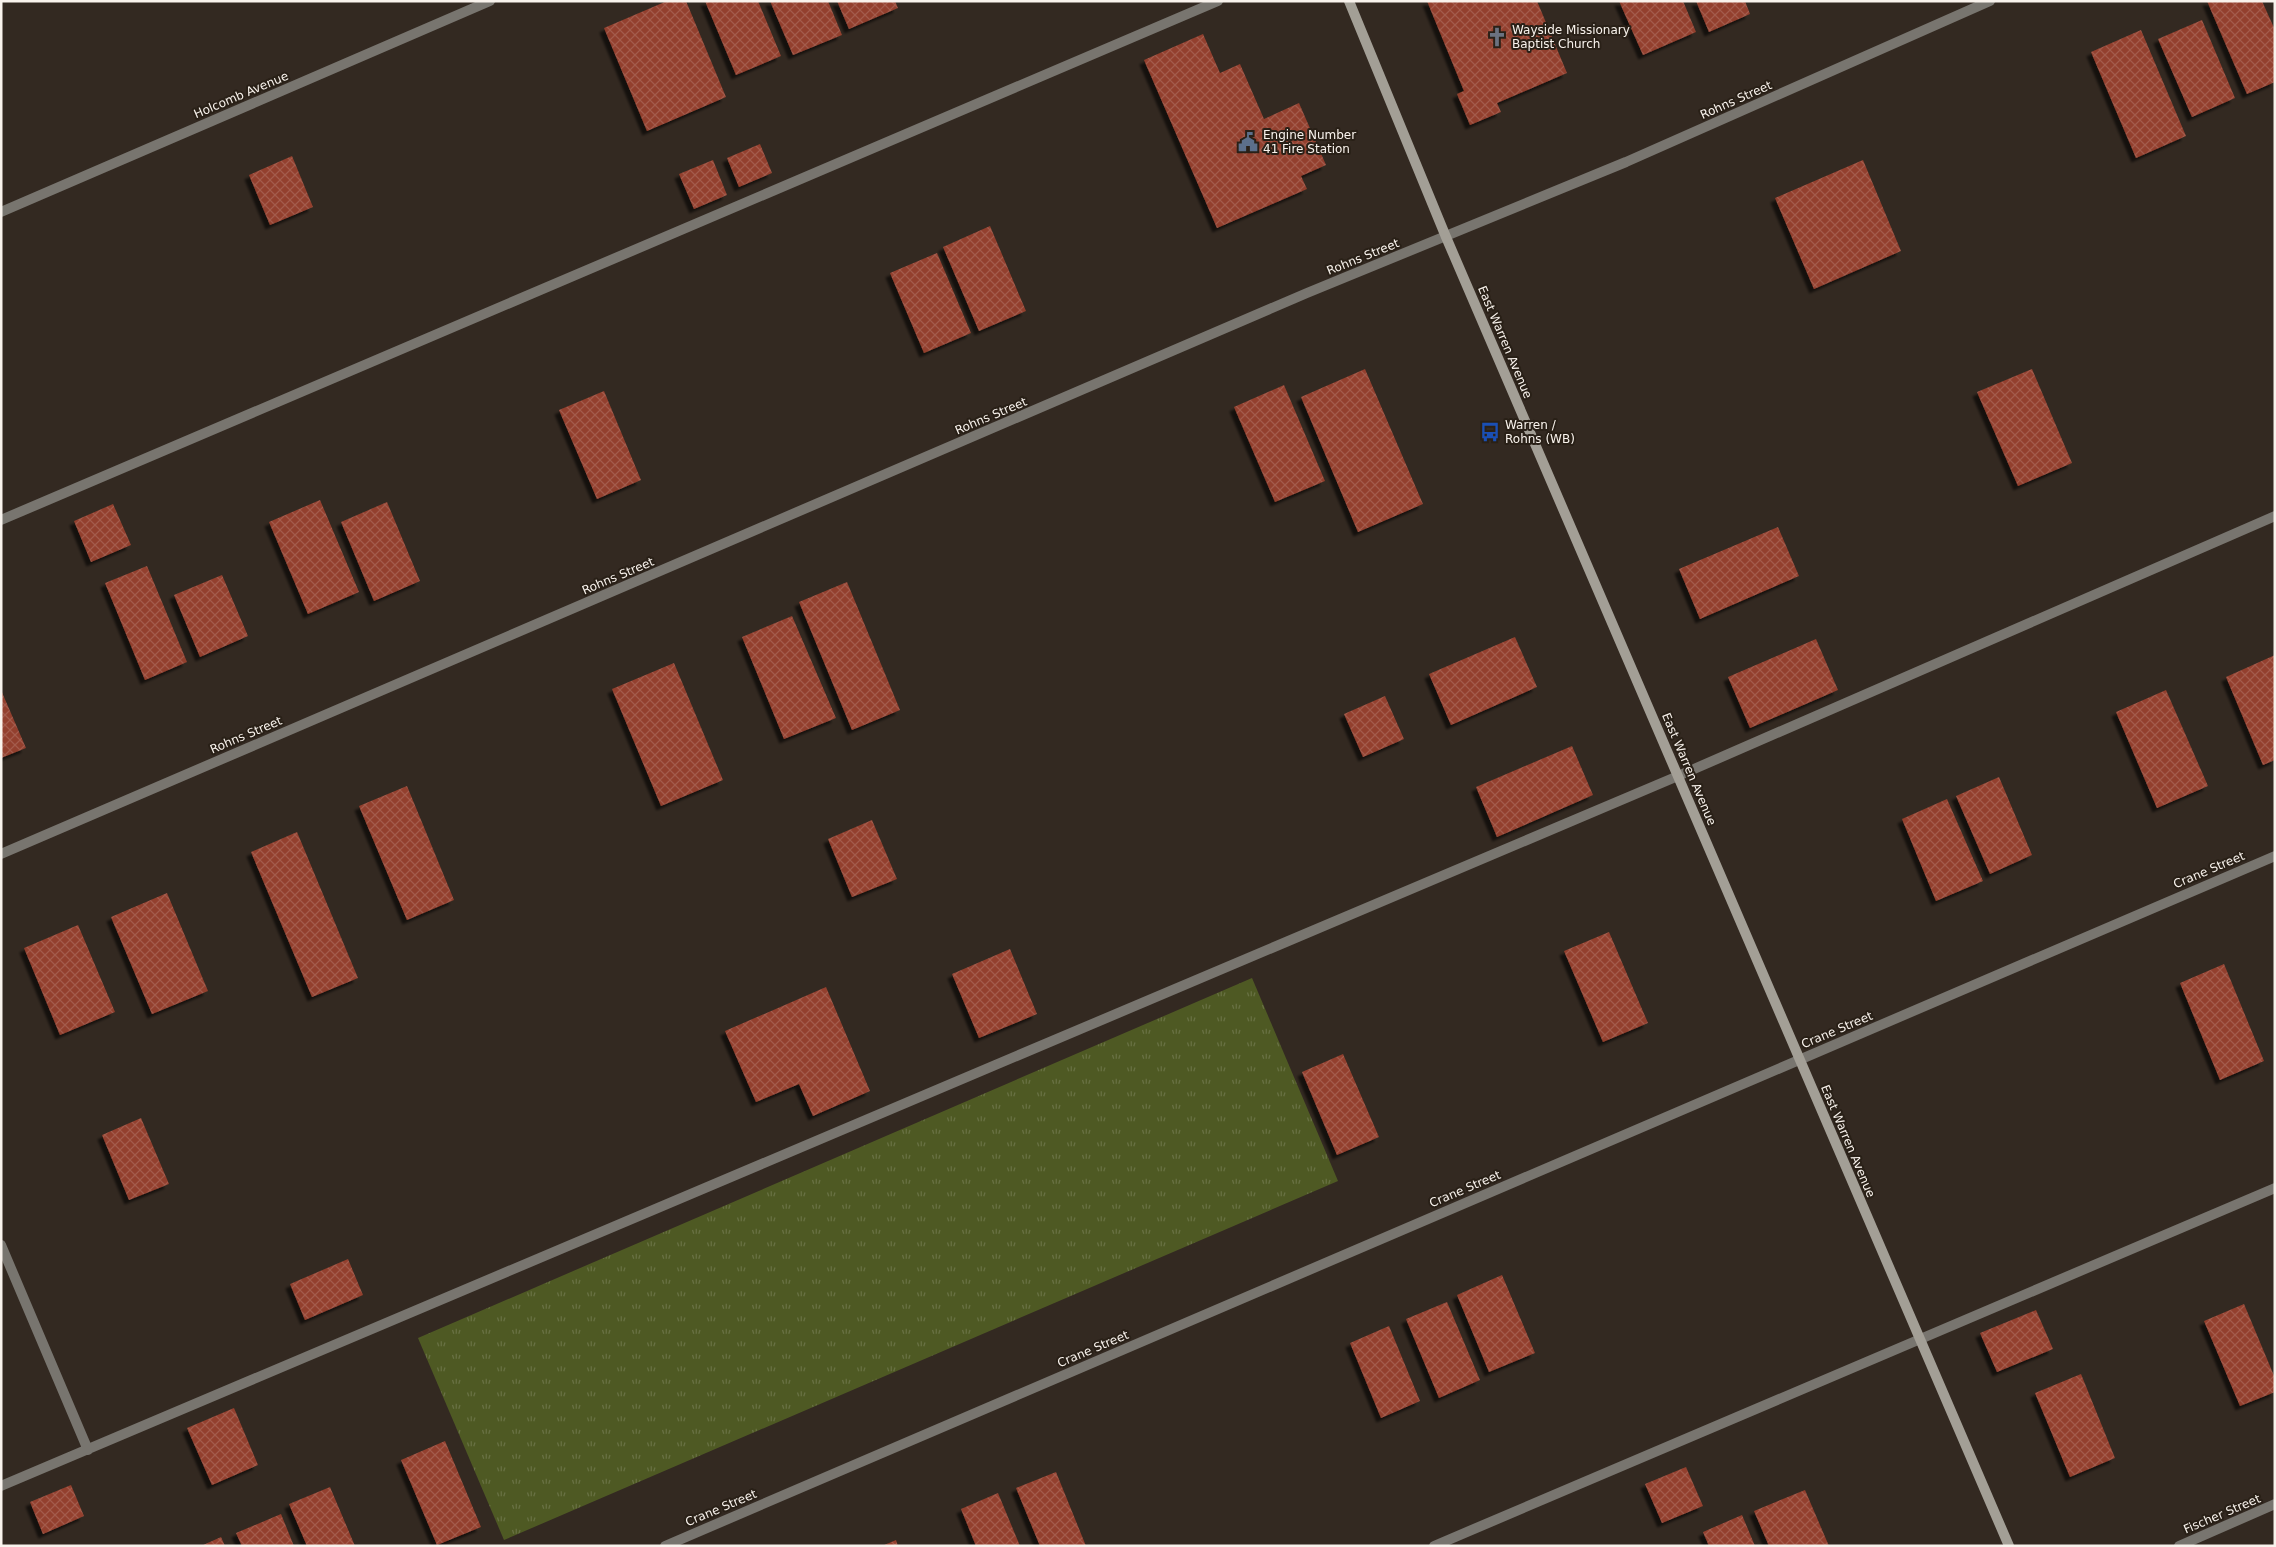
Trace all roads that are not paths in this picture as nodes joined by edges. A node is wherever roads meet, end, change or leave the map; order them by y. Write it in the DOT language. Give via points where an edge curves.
graph roads {
  1 [pos="490,1"];
  2 [pos="1218,1"];
  3 [pos="1349,1"];
  4 [pos="1990,1"];
  5 [pos="1,212"];
  6 [pos="1446,236"];
  7 [pos="2275,516"];
  8 [pos="1,520"];
  9 [pos="1678,776"];
  10 [pos="1,854"];
  11 [pos="2275,856"];
  12 [pos="1800,1059"];
  13 [pos="2275,1188"];
  14 [pos="1,1245"];
  15 [pos="1920,1339"];
  16 [pos="88,1450"];
  17 [pos="1,1486"];
  18 [pos="2275,1504"];
  19 [pos="665,1546"];
  20 [pos="1434,1546"];
  21 [pos="2009,1546"];
  22 [pos="2179,1546"];
  1 -- 5 [label="street, Holcomb Avenue"];
  2 -- 8 [label="street"];
  3 -- 6 [label="main road, East Warren Avenue"];
  4 -- 6 [label="street, Rohns Street" via="1626,162"];
  6 -- 9 [label="main road, East Warren Avenue"];
  6 -- 10 [label="street, Rohns Street"];
  7 -- 9 [label="street"];
  9 -- 12 [label="main road, East Warren Avenue"];
  9 -- 16 [label="street"];
  11 -- 12 [label="street, Crane Street"];
  12 -- 15 [label="main road, East Warren Avenue"];
  12 -- 19 [label="street, Crane Street"];
  13 -- 15 [label="street"];
  14 -- 16 [label="street"];
  15 -- 20 [label="street"];
  15 -- 21 [label="main road, East Warren Avenue"];
  16 -- 17 [label="street"];
  18 -- 22 [label="street, Fischer Street"];
}
